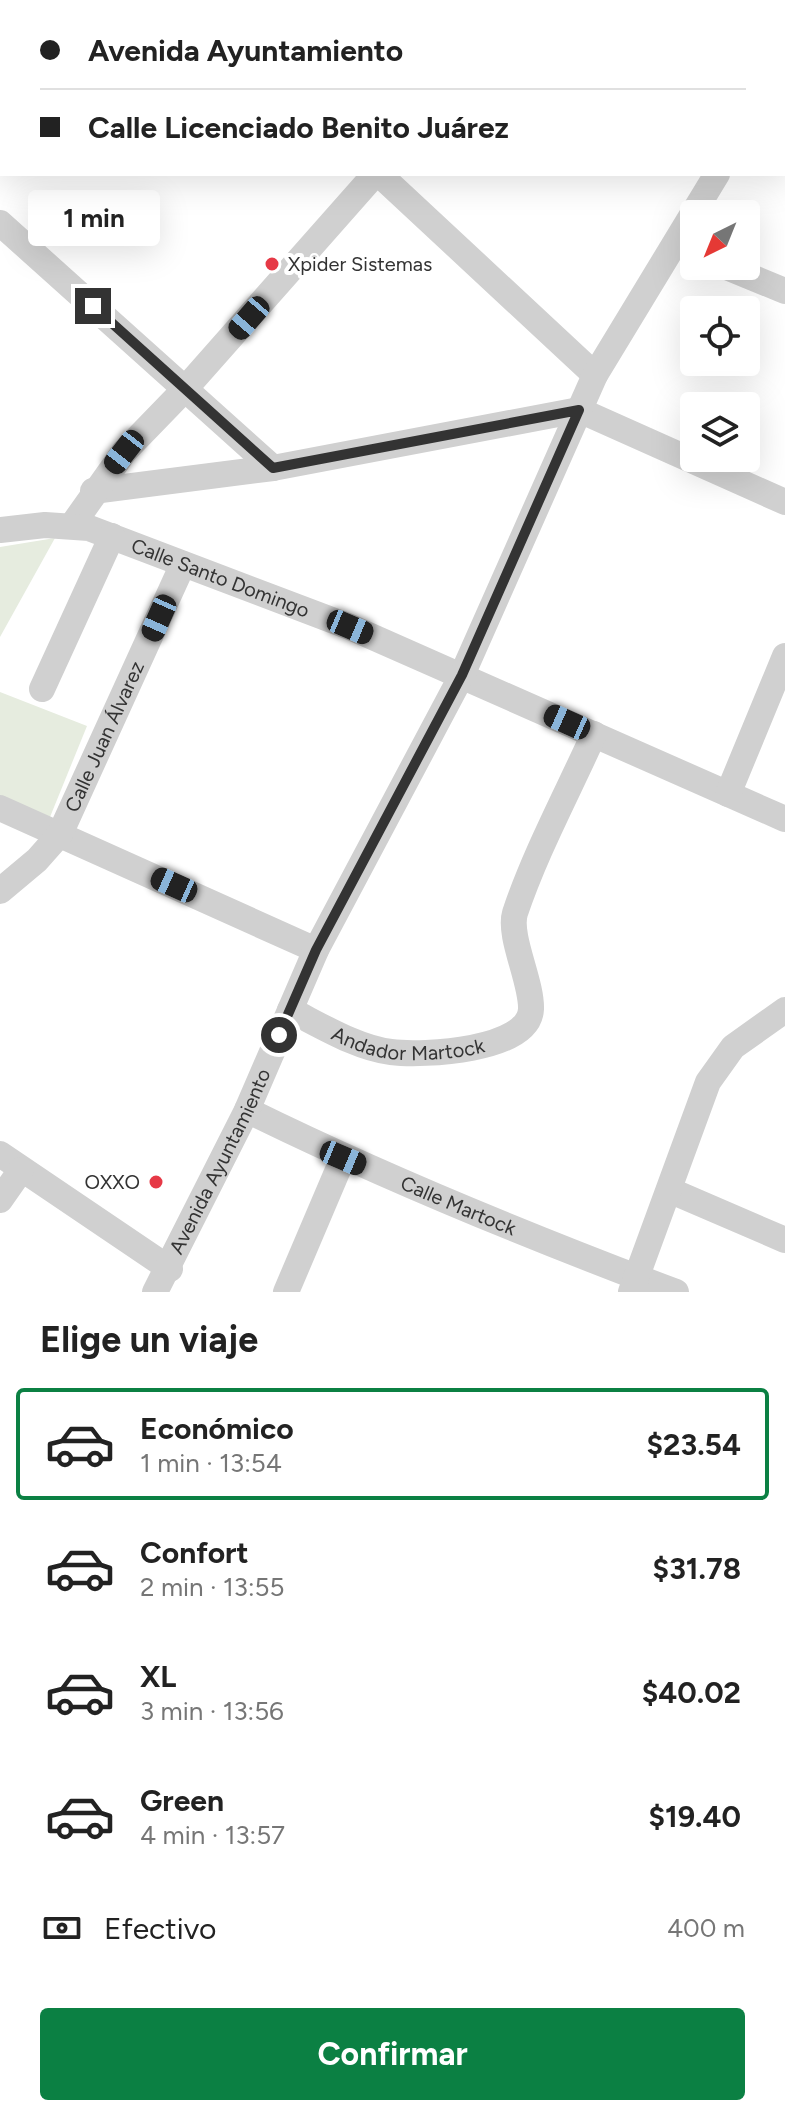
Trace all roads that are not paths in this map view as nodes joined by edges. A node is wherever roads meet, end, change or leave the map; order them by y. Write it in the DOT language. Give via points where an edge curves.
graph roads {
  1 [pos="375,176"];
  2 [pos="379,176"];
  3 [pos="716,176"];
  4 [pos="706,200"];
  5 [pos="0,223"];
  6 [pos="680,256"];
  7 [pos="758,280"];
  8 [pos="785,291"];
  9 [pos="595,375"];
  10 [pos="185,389"];
  11 [pos="579,410"];
  12 [pos="273,468"];
  13 [pos="93,491"];
  14 [pos="785,502"];
  15 [pos="73,524"];
  16 [pos="0,530"];
  17 [pos="112,536"];
  18 [pos="183,564"];
  19 [pos="785,656"];
  20 [pos="462,675"];
  21 [pos="42,689"];
  22 [pos="594,734"];
  23 [pos="728,794"];
  24 [pos="0,808"];
  25 [pos="785,819"];
  26 [pos="60,834"];
  27 [pos="0,891"];
  28 [pos="316,950"];
  29 [pos="290,1010"];
  30 [pos="785,1010"];
  31 [pos="247,1110"];
  32 [pos="0,1154"];
  33 [pos="343,1158"];
  34 [pos="21,1170"];
  35 [pos="669,1190"];
  36 [pos="0,1200"];
  37 [pos="785,1240"];
  38 [pos="170,1269"];
  39 [pos="634,1285"];
  40 [pos="155,1292"];
  41 [pos="286,1292"];
  42 [pos="676,1292"];
  1 -- 10 [label="street"];
  2 -- 9 [label="street"];
  3 -- 4 [label="street, Avenida Ayuntamiento"];
  5 -- 10 [label="street"];
  6 -- 9 [label="street, Avenida Ayuntamiento"];
  7 -- 8 [label="street"];
  9 -- 11 [label="street, Avenida Ayuntamiento"];
  10 -- 12 [label="street"];
  10 -- 13 [label="street"];
  11 -- 12 [label="street"];
  11 -- 14 [label="street"];
  11 -- 20 [label="street, Avenida Ayuntamiento"];
  12 -- 13 [label="street"];
  13 -- 15 [label="street"];
  15 -- 16 [label="street, Calle Santo Domingo"];
  15 -- 17 [label="street, Calle Santo Domingo"];
  17 -- 18 [label="street, Calle Santo Domingo"];
  17 -- 21 [label="street"];
  18 -- 20 [label="street, Calle Santo Domingo"];
  18 -- 26 [label="street, Calle Juan Álvarez"];
  19 -- 23 [label="street"];
  20 -- 22 [label="street, Calle Santo Domingo"];
  20 -- 28 [label="street, Avenida Ayuntamiento"];
  22 -- 23 [label="street, Calle Santo Domingo"];
  22 -- 29 [label="street, Andador Martock" via="514,917 531,1008 527,1024 514,1037 481,1047 390,1052"];
  23 -- 25 [label="street, Calle Santo Domingo"];
  24 -- 26 [label="street"];
  26 -- 27 [label="street, Calle Juan Álvarez"];
  26 -- 28 [label="street"];
  28 -- 29 [label="street, Avenida Ayuntamiento"];
  29 -- 31 [label="street, Avenida Ayuntamiento"];
  30 -- 35 [label="street" via="733,1047 708,1082"];
  31 -- 33 [label="street, Calle Martock"];
  31 -- 38 [label="street, Avenida Ayuntamiento"];
  32 -- 34 [label="street"];
  33 -- 39 [label="street, Calle Martock"];
  33 -- 41 [label="street"];
  34 -- 36 [label="street"];
  34 -- 38 [label="street"];
  35 -- 37 [label="street"];
  35 -- 39 [label="street"];
  38 -- 40 [label="street, Avenida Ayuntamiento"];
  39 -- 42 [label="street, Calle Martock"];
}
